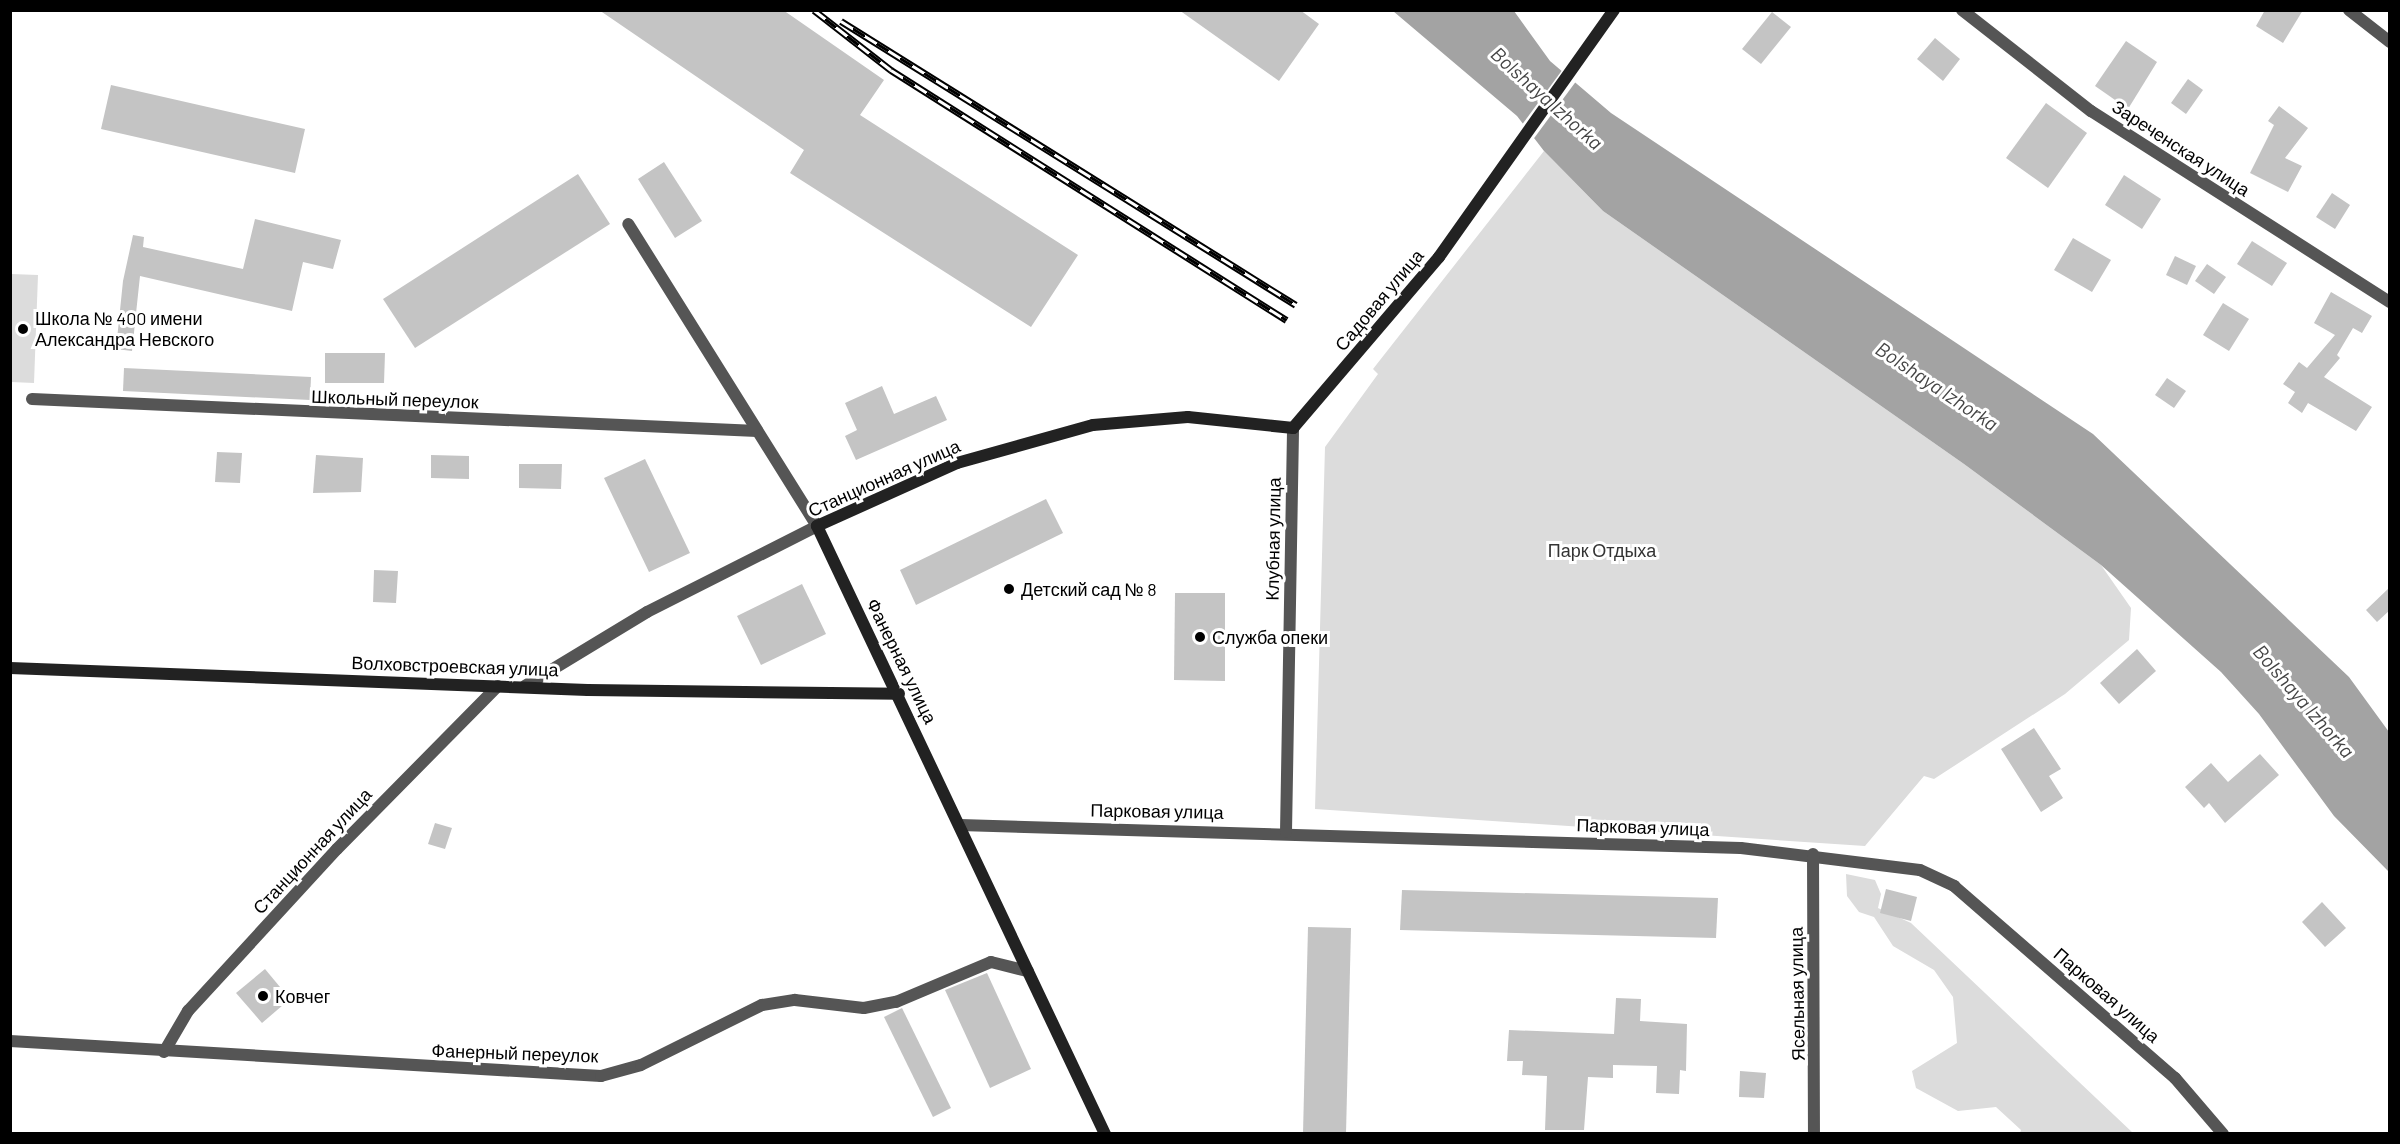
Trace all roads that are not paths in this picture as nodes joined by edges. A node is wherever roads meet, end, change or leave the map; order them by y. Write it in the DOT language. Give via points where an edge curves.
graph roads {
  1 [pos="1614,10"];
  2 [pos="1962,10"];
  3 [pos="2349,10"];
  4 [pos="2390,42"];
  5 [pos="628,225"];
  6 [pos="2390,302"];
  7 [pos="32,399"];
  8 [pos="1293,428"];
  9 [pos="757,432"];
  10 [pos="817,526"];
  11 [pos="10,668"];
  12 [pos="498,686"];
  13 [pos="525,686"];
  14 [pos="899,694"];
  15 [pos="960,825"];
  16 [pos="1286,832"];
  17 [pos="1813,855"];
  18 [pos="1029,971"];
  19 [pos="10,1041"];
  20 [pos="164,1052"];
  21 [pos="1105,1134"];
  22 [pos="1814,1134"];
  23 [pos="2223,1134"];
  1 -- 8 [label="street, Садовая улица" via="1419,282"];
  2 -- 6 [label="street, Зареченская улица" via="2091,111"];
  3 -- 4 [label="street"];
  5 -- 9 [label="street, Фанерная улица"];
  7 -- 9 [label="street, Школьный переулок"];
  8 -- 10 [label="street, Станционная улица" via="1188,417 1093,425 957,464"];
  8 -- 16 [label="street, Клубная улица"];
  9 -- 10 [label="street, Фанерная улица"];
  10 -- 13 [label="street, Станционная улица" via="647,612"];
  10 -- 14 [label="street, Фанерная улица"];
  11 -- 12 [label="street, Волховстроевская улица"];
  12 -- 13 [label="street, Волховстроевская улица"];
  12 -- 20 [label="street, Станционная улица" via="337,849 188,1011"];
  13 -- 14 [label="street, Волховстроевская улица"];
  14 -- 15 [label="street, Фанерная улица"];
  15 -- 16 [label="street, Парковая улица"];
  15 -- 18 [label="street, Фанерная улица"];
  16 -- 17 [label="street, Парковая улица" via="1741,848"];
  17 -- 22 [label="street, Ясельная улица"];
  17 -- 23 [label="street, Парковая улица" via="1920,870 1954,886 2175,1078"];
  18 -- 20 [label="street, Фанерный переулок" via="991,962 896,1002 864,1008 795,1000 762,1005 641,1065 601,1076"];
  18 -- 21 [label="street, Фанерная улица"];
  19 -- 20 [label="street, Фанерный переулок"];
}
